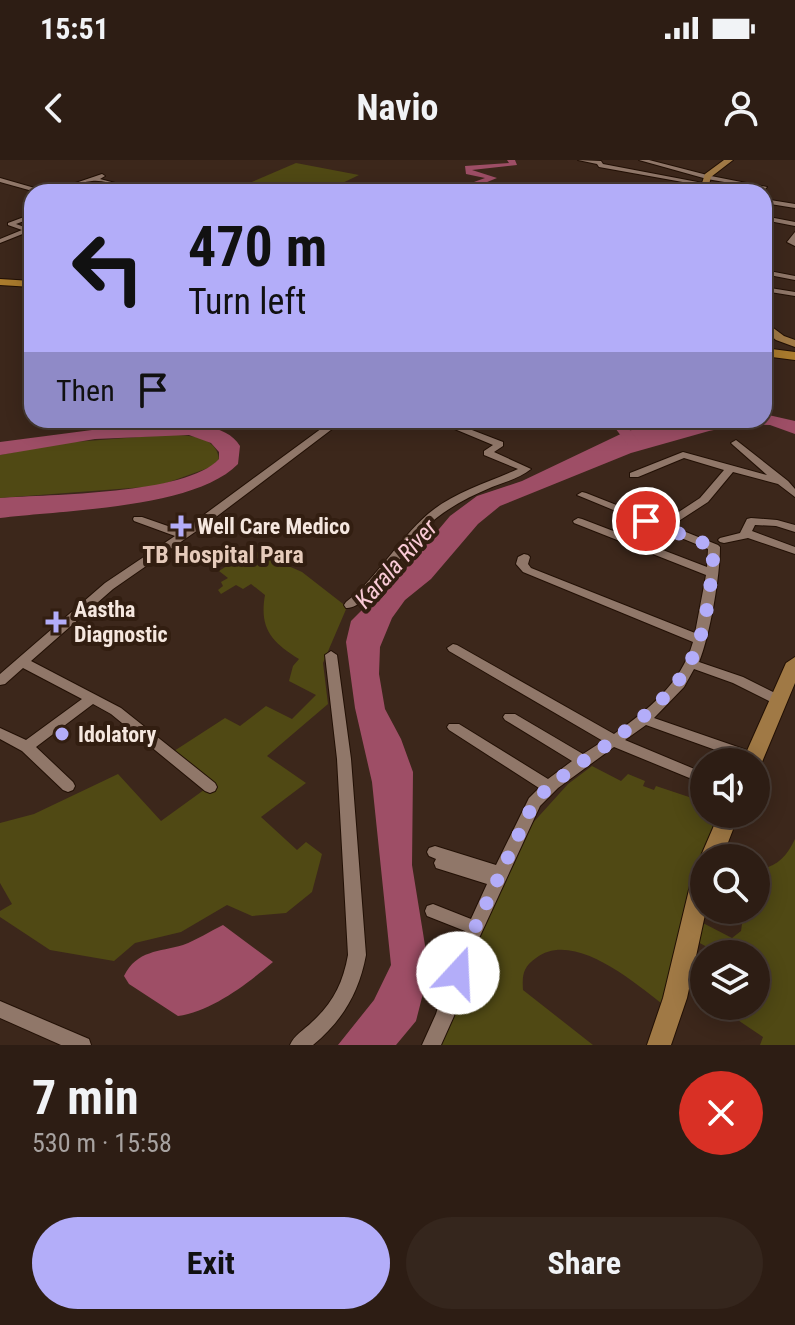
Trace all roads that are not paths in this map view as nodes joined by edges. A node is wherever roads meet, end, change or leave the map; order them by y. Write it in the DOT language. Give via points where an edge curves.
graph roads {
  1 [pos="581,160"];
  2 [pos="642,160"];
  3 [pos="729,160"];
  4 [pos="603,163"];
  5 [pos="591,169"];
  6 [pos="0,180"];
  7 [pos="78,184"];
  8 [pos="117,184"];
  9 [pos="705,184"];
  10 [pos="24,187"];
  11 [pos="772,202"];
  12 [pos="795,206"];
  13 [pos="24,219"];
  14 [pos="772,220"];
  15 [pos="0,222"];
  16 [pos="10,224"];
  17 [pos="795,224"];
  18 [pos="24,229"];
  19 [pos="24,232"];
  20 [pos="795,234"];
  21 [pos="0,241"];
  22 [pos="795,244"];
  23 [pos="772,274"];
  24 [pos="795,278"];
  25 [pos="0,285"];
  26 [pos="24,286"];
  27 [pos="772,290"];
  28 [pos="795,294"];
  29 [pos="328,428"];
  30 [pos="459,428"];
  31 [pos="736,443"];
  32 [pos="731,468"];
  33 [pos="634,475"];
  34 [pos="784,483"];
  35 [pos="795,494"];
  36 [pos="582,495"];
  37 [pos="138,519"];
  38 [pos="578,521"];
  39 [pos="663,527"];
  40 [pos="795,529"];
  41 [pos="746,533"];
  42 [pos="183,535"];
  43 [pos="724,540"];
  44 [pos="795,551"];
  45 [pos="524,557"];
  46 [pos="711,573"];
  47 [pos="350,605"];
  48 [pos="700,640"];
  49 [pos="453,648"];
  50 [pos="331,655"];
  51 [pos="23,662"];
  52 [pos="795,663"];
  53 [pos="692,664"];
  54 [pos="0,681"];
  55 [pos="785,695"];
  56 [pos="92,698"];
  57 [pos="510,717"];
  58 [pos="643,719"];
  59 [pos="454,727"];
  60 [pos="0,733"];
  61 [pos="613,740"];
  62 [pos="27,747"];
  63 [pos="720,748"];
  64 [pos="758,748"];
  65 [pos="583,761"];
  66 [pos="690,773"];
  67 [pos="68,786"];
  68 [pos="210,787"];
  69 [pos="549,787"];
  70 [pos="438,858"];
  71 [pos="499,877"];
  72 [pos="433,911"];
  73 [pos="692,924"];
  74 [pos="476,928"];
  75 [pos="0,1009"];
  76 [pos="82,1045"];
  77 [pos="299,1045"];
  78 [pos="431,1045"];
  79 [pos="659,1045"];
  1 -- 4 [label="street"];
  2 -- 9 [label="street"];
  3 -- 9 [label="main road"];
  4 -- 5 [label="street"];
  4 -- 9 [label="street"];
  6 -- 10 [label="street"];
  7 -- 8 [label="street" via="98,178"];
  11 -- 12 [label="street"];
  13 -- 16 [label="street"];
  14 -- 17 [label="street"];
  15 -- 16 [label="street"];
  16 -- 18 [label="street"];
  19 -- 21 [label="street"];
  20 -- 22 [label="street" via="790,242"];
  23 -- 24 [label="street"];
  25 -- 26 [label="highway"];
  27 -- 28 [label="street"];
  29 -- 42 [label="street"];
  30 -- 47 [label="street" via="500,444 487,453 526,469 453,498"];
  31 -- 34 [label="street"];
  32 -- 33 [label="street" via="680,455"];
  32 -- 34 [label="street"];
  32 -- 39 [label="street" via="704,500"];
  34 -- 35 [label="street"];
  36 -- 39 [label="street"];
  37 -- 42 [label="street"];
  38 -- 46 [label="street"];
  39 -- 46 [label="street" via="714,547"];
  40 -- 41 [label="street" via="752,521"];
  41 -- 43 [label="street"];
  41 -- 44 [label="street"];
  42 -- 51 [label="street" via="109,586"];
  45 -- 48 [label="street" via="527,570"];
  46 -- 48 [label="street"];
  48 -- 53 [label="street"];
  49 -- 61 [label="street"];
  50 -- 77 [label="street" via="357,955 343,1003"];
  51 -- 54 [label="street"];
  51 -- 56 [label="street"];
  52 -- 55 [label="main road"];
  53 -- 55 [label="street"];
  53 -- 58 [label="street"];
  55 -- 64 [label="main road"];
  56 -- 62 [label="street"];
  56 -- 68 [label="street" via="137,726"];
  57 -- 65 [label="street"];
  58 -- 61 [label="street"];
  58 -- 63 [label="street"];
  59 -- 69 [label="street"];
  60 -- 62 [label="street"];
  61 -- 65 [label="street"];
  61 -- 66 [label="street"];
  62 -- 67 [label="street"];
  65 -- 69 [label="street"];
  69 -- 71 [label="street" via="528,811"];
  70 -- 71 [label="street"];
  71 -- 74 [label="street"];
  72 -- 74 [label="street"];
  73 -- 79 [label="main road"];
  74 -- 78 [label="street"];
  75 -- 76 [label="street"];
}
